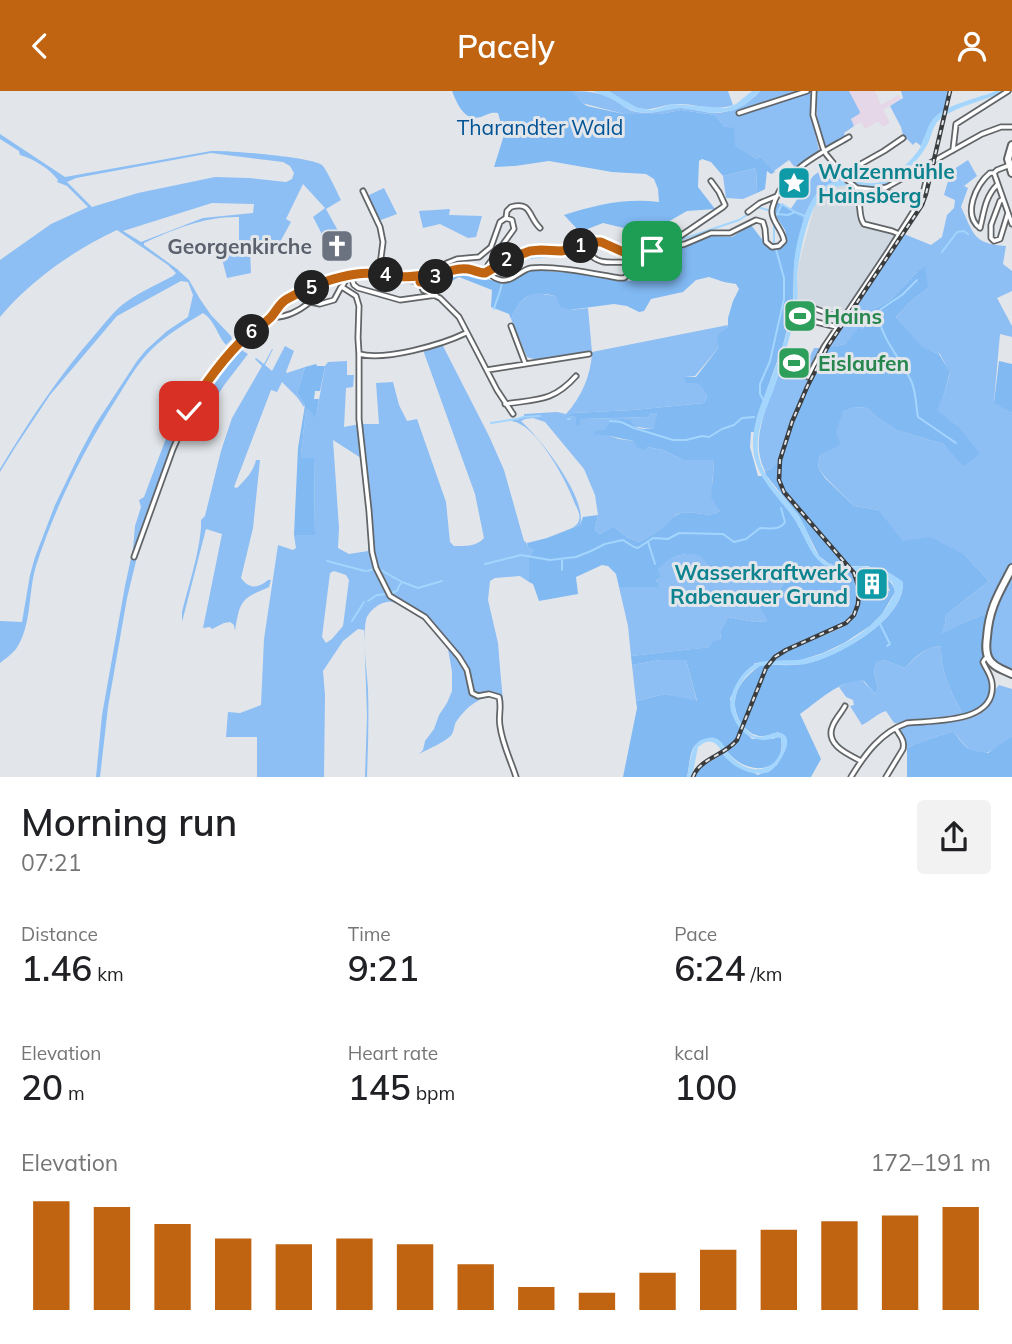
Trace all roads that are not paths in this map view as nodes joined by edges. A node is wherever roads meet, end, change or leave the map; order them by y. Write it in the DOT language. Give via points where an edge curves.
graph roads {
  1 [pos="807,91"];
  2 [pos="814,91"];
  3 [pos="1007,91"];
  4 [pos="739,113"];
  5 [pos="1012,127"];
  6 [pos="849,137"];
  7 [pos="903,138"];
  8 [pos="1012,145"];
  9 [pos="953,150"];
  10 [pos="824,151"];
  11 [pos="925,167"];
  12 [pos="1011,168"];
  13 [pos="994,173"];
  14 [pos="843,174"];
  15 [pos="710,181"];
  16 [pos="997,185"];
  17 [pos="855,187"];
  18 [pos="883,189"];
  19 [pos="363,191"];
  20 [pos="777,196"];
  21 [pos="922,198"];
  22 [pos="1003,199"];
  23 [pos="748,212"];
  24 [pos="1008,213"];
  25 [pos="506,218"];
  26 [pos="1012,224"];
  27 [pos="540,227"];
  28 [pos="899,234"];
  29 [pos="589,246"];
  30 [pos="614,249"];
  31 [pos="379,273"];
  32 [pos="430,273"];
  33 [pos="489,273"];
  34 [pos="348,276"];
  35 [pos="400,279"];
  36 [pos="420,282"];
  37 [pos="342,287"];
  38 [pos="311,288"];
  39 [pos="436,295"];
  40 [pos="310,302"];
  41 [pos="272,317"];
  42 [pos="843,319"];
  43 [pos="511,326"];
  44 [pos="837,327"];
  45 [pos="466,333"];
  46 [pos="359,354"];
  47 [pos="589,354"];
  48 [pos="525,363"];
  49 [pos="486,370"];
  50 [pos="576,376"];
  51 [pos="808,377"];
  52 [pos="505,404"];
  53 [pos="513,414"];
  54 [pos="134,557"];
  55 [pos="1012,568"];
  56 [pos="987,657"];
  57 [pos="1012,674"];
  58 [pos="845,706"];
  59 [pos="896,729"];
  60 [pos="861,761"];
  61 [pos="516,777"];
  62 [pos="851,777"];
  63 [pos="886,777"];
  1 -- 4 [label="street"];
  2 -- 10 [label="street" via="813,115"];
  3 -- 9 [label="street" via="956,124"];
  5 -- 9 [label="street" via="982,134"];
  6 -- 10 [label="street"];
  7 -- 14 [label="street"];
  8 -- 12 [label="main road"];
  9 -- 11 [label="street"];
  10 -- 14 [label="street"];
  10 -- 20 [label="street" via="790,176"];
  11 -- 18 [label="street"];
  11 -- 21 [label="street"];
  12 -- 13 [label="street"];
  13 -- 16 [label="street"];
  13 -- 16 [label="street" via="977,188 971,207 980,229 984,205"];
  14 -- 17 [label="street"];
  15 -- 30 [label="street" via="723,199 723,208 673,241"];
  16 -- 22 [label="street"];
  17 -- 18 [label="street"];
  17 -- 28 [label="street" via="864,224"];
  18 -- 21 [label="street"];
  19 -- 31 [label="street" via="383,242"];
  20 -- 23 [label="street"];
  20 -- 30 [label="street" via="772,211 784,241 774,247 766,242 765,229 757,221 730,233 711,233 639,254"];
  21 -- 28 [label="street"];
  22 -- 24 [label="street"];
  22 -- 24 [label="street" via="991,225 994,241 1000,239"];
  24 -- 26 [label="street"];
  25 -- 27 [label="street" via="510,207 522,206"];
  25 -- 32 [label="street" via="500,222 493,245 482,255 452,261"];
  25 -- 33 [label="street" via="512,220 514,229 489,263"];
  28 -- 42 [label="street"];
  29 -- 30 [label="street" via="601,242"];
  29 -- 33 [label="street" via="530,251"];
  29 -- 33 [label="street" via="593,258 625,262 630,273 619,278 532,268 507,280"];
  31 -- 32 [label="street" via="405,278"];
  31 -- 34 [label="street"];
  32 -- 36 [label="street"];
  33 -- 36 [label="street" via="455,270"];
  34 -- 37 [label="street"];
  34 -- 38 [label="street"];
  34 -- 39 [label="street" via="358,288 397,299"];
  35 -- 36 [label="street"];
  36 -- 39 [label="street"];
  37 -- 40 [label="street" via="334,300"];
  37 -- 46 [label="street" via="358,300"];
  38 -- 40 [label="street"];
  38 -- 41 [label="street" via="282,302"];
  39 -- 45 [label="street" via="458,317"];
  40 -- 41 [label="street" via="292,314"];
  41 -- 54 [label="street" via="249,333 195,399"];
  42 -- 44 [label="street"];
  42 -- 44 [label="street" via="809,310 808,320"];
  43 -- 48 [label="street"];
  44 -- 51 [label="street"];
  45 -- 46 [label="street" via="423,349"];
  45 -- 49 [label="street"];
  46 -- 61 [label="street" via="359,419 376,568 390,596 425,617 459,657 472,693 499,697 501,730"];
  47 -- 48 [label="street"];
  48 -- 49 [label="street"];
  49 -- 52 [label="street"];
  50 -- 52 [label="street" via="552,396"];
  52 -- 53 [label="street"];
  55 -- 56 [label="main road" via="989,616"];
  56 -- 57 [label="main road"];
  56 -- 59 [label="street" via="983,662 992,691 980,710"];
  58 -- 60 [label="street" via="833,724 832,740"];
  59 -- 60 [label="street"];
  59 -- 63 [label="street" via="904,745"];
  60 -- 62 [label="street"];
}
